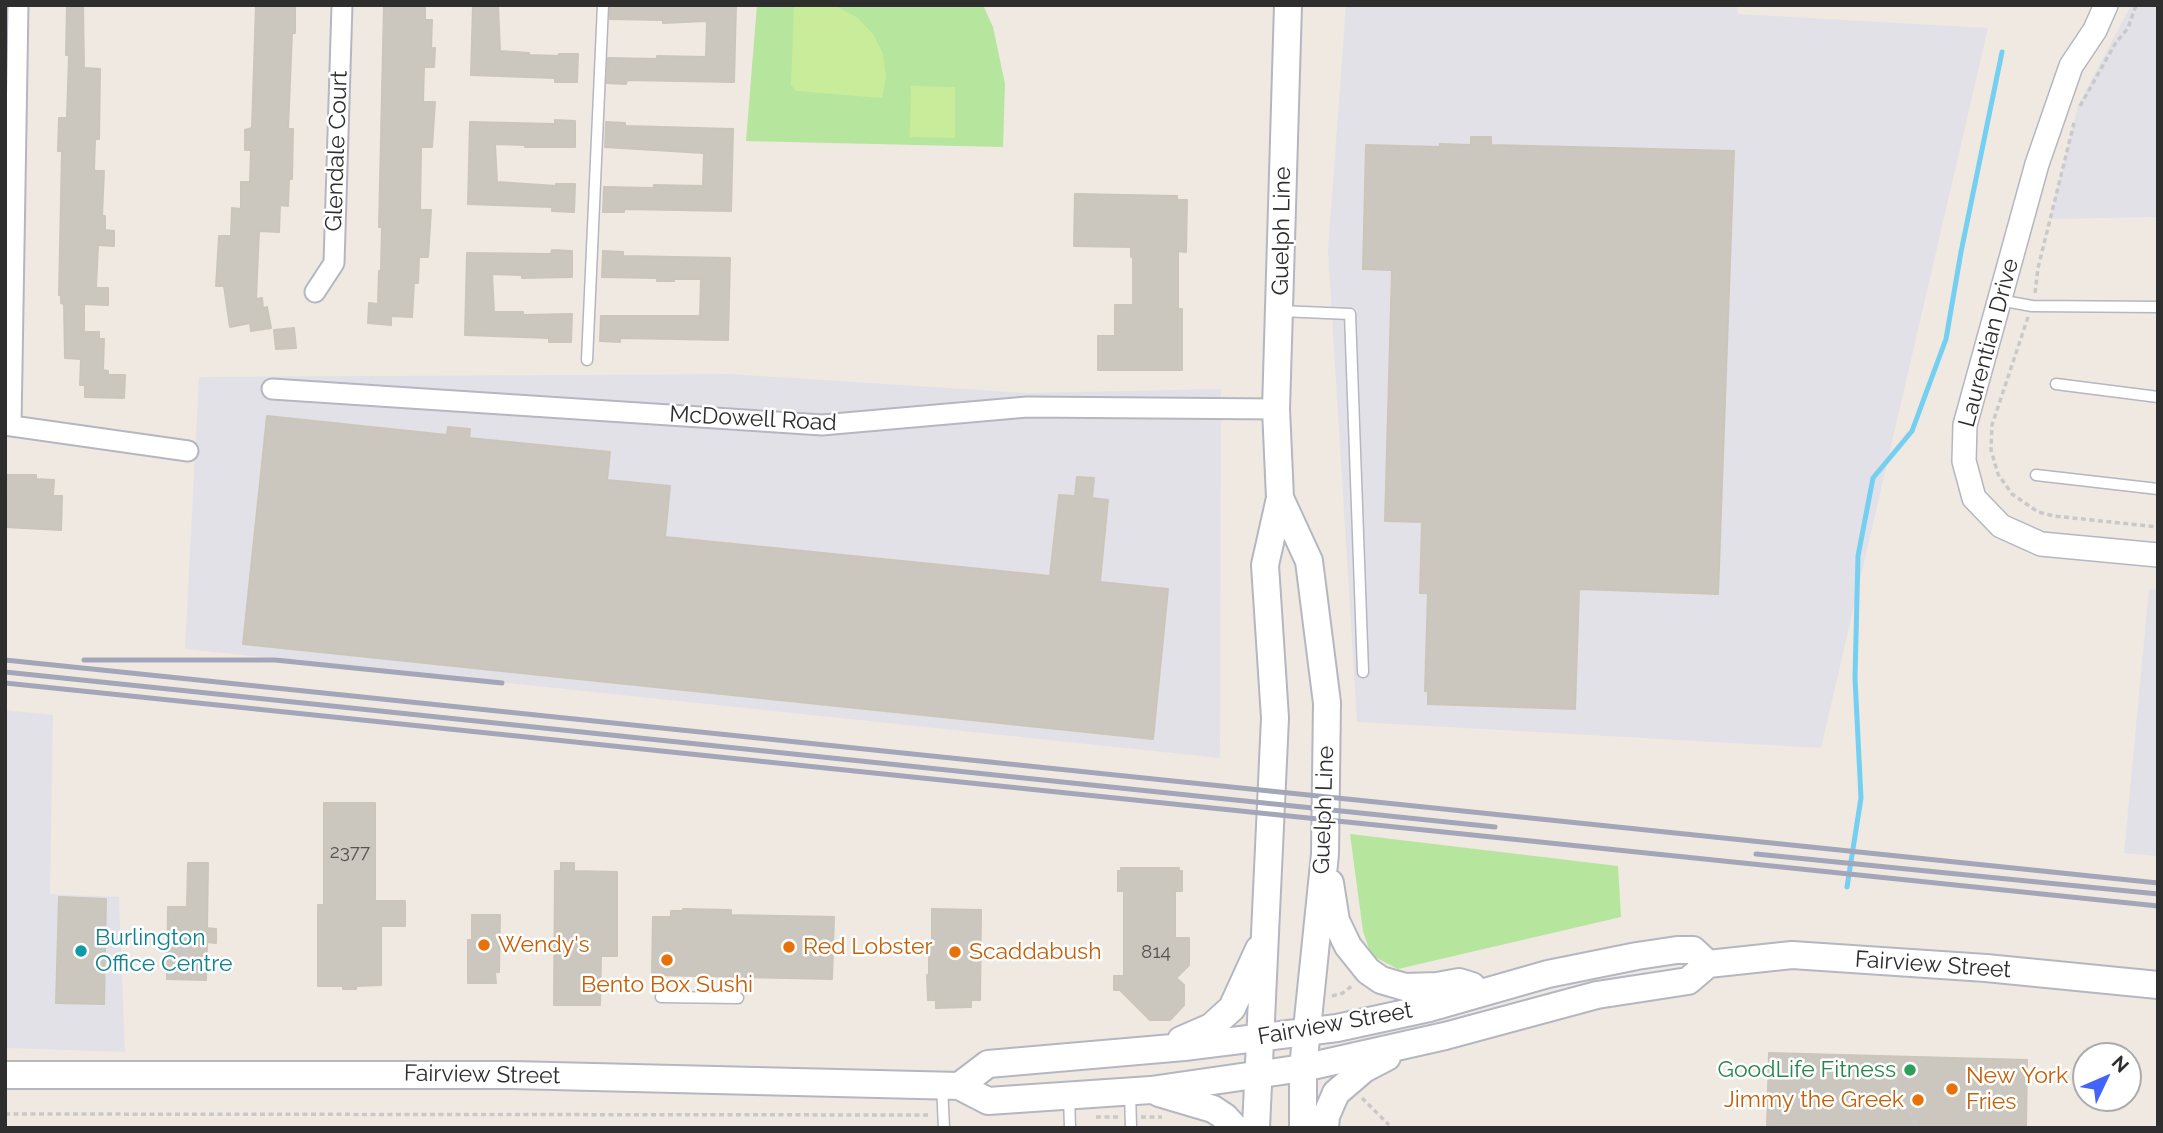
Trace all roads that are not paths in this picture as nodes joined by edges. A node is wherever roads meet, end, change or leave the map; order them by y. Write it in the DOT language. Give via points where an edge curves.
graph roads {
  1 [pos="18,5"];
  2 [pos="342,5"];
  3 [pos="603,5"];
  4 [pos="1288,5"];
  5 [pos="2106,5"];
  6 [pos="11,74"];
  7 [pos="315,292"];
  8 [pos="1999,300"];
  9 [pos="2158,307"];
  10 [pos="1280,311"];
  11 [pos="587,360"];
  12 [pos="2056,384"];
  13 [pos="272,389"];
  14 [pos="2158,397"];
  15 [pos="1276,409"];
  16 [pos="8,425"];
  17 [pos="188,452"];
  18 [pos="2036,475"];
  19 [pos="2158,489"];
  20 [pos="1280,498"];
  21 [pos="2158,555"];
  22 [pos="1363,671"];
  23 [pos="1325,854"];
  24 [pos="1265,938"];
  25 [pos="1709,964"];
  26 [pos="2158,985"];
  27 [pos="1486,992"];
  28 [pos="661,997"];
  29 [pos="738,998"];
  30 [pos="1307,1032"];
  31 [pos="1261,1038"];
  32 [pos="1403,1046"];
  33 [pos="1158,1049"];
  34 [pos="1303,1068"];
  35 [pos="5,1074"];
  36 [pos="1259,1074"];
  37 [pos="950,1086"];
  38 [pos="1140,1091"];
  39 [pos="1069,1096"];
  40 [pos="944,1128"];
  41 [pos="1070,1128"];
  42 [pos="1131,1128"];
  43 [pos="1235,1128"];
  44 [pos="1256,1128"];
  45 [pos="1303,1128"];
  46 [pos="1325,1128"];
  1 -- 6 [label="street"];
  2 -- 7 [label="street, Glendale Court" via="334,264"];
  3 -- 11 [label="lane"];
  4 -- 10 [label="main road, Guelph Line"];
  5 -- 8 [label="street, Laurentian Drive" via="2061,89"];
  6 -- 16 [label="street"];
  8 -- 9 [label="lane" via="2032,306"];
  8 -- 21 [label="street, Laurentian Drive" via="1965,425 1964,461 1974,498 2001,526 2041,544"];
  10 -- 15 [label="main road, Guelph Line"];
  10 -- 22 [label="lane" via="1350,314"];
  12 -- 14 [label="lane"];
  13 -- 15 [label="street, McDowell Road" via="822,425 1027,407"];
  15 -- 20 [label="main road, Guelph Line"];
  16 -- 17 [label="street"];
  18 -- 19 [label="lane"];
  20 -- 23 [label="main road, Guelph Line" via="1309,561 1326,690"];
  20 -- 24 [label="main road, Guelph Line" via="1265,565 1275,718"];
  23 -- 27 [label="main road" via="1336,921 1368,971 1386,983 1405,987 1459,982"];
  23 -- 30 [label="main road, Guelph Line"];
  24 -- 31 [label="main road, Guelph Line"];
  24 -- 33 [label="main road" via="1232,1008 1211,1027"];
  25 -- 26 [label="main road, Fairview Street" via="1792,955"];
  25 -- 27 [label="main road, Fairview Street" via="1693,950 1677,950 1548,974"];
  25 -- 32 [label="main road, Fairview Street" via="1688,981 1597,995"];
  27 -- 30 [label="main road, Fairview Street"];
  28 -- 29 [label="lane"];
  30 -- 31 [label="main road, Fairview Street"];
  30 -- 34 [label="main road, Guelph Line"];
  31 -- 33 [label="main road, Fairview Street"];
  31 -- 36 [label="main road, Guelph Line"];
  32 -- 34 [label="main road, Fairview Street"];
  32 -- 46 [label="main road" via="1344,1084 1326,1116"];
  33 -- 37 [label="main road, Fairview Street" via="988,1064"];
  34 -- 36 [label="main road, Fairview Street"];
  34 -- 45 [label="main road, Guelph Line"];
  35 -- 37 [label="main road, Fairview Street" via="515,1074"];
  36 -- 38 [label="main road, Fairview Street"];
  36 -- 44 [label="main road, Guelph Line"];
  37 -- 39 [label="main road, Fairview Street" via="988,1101"];
  37 -- 40 [label="lane"];
  38 -- 39 [label="main road, Fairview Street"];
  38 -- 42 [label="lane"];
  38 -- 43 [label="main road" via="1213,1109"];
  39 -- 41 [label="lane"];
}
